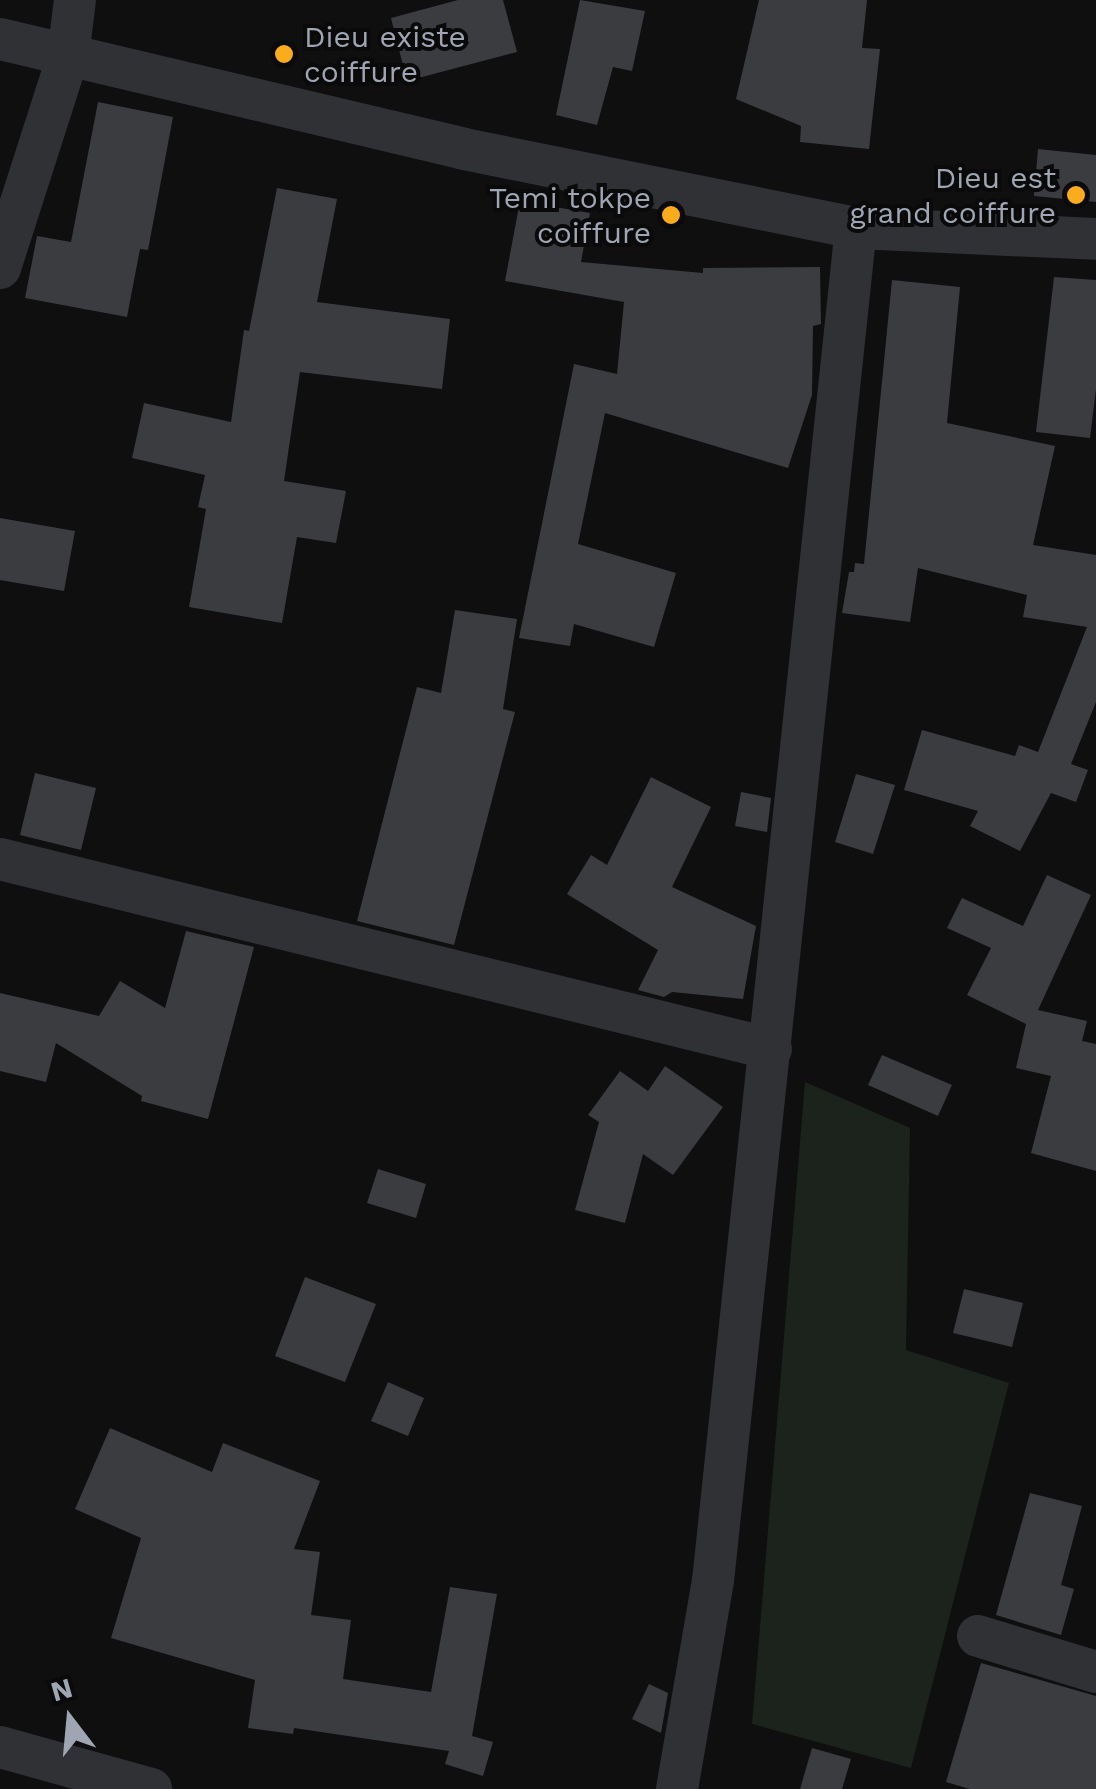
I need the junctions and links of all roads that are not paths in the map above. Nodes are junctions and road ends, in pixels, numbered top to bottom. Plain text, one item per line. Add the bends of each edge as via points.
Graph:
1 (74, 0) edge
2 (0, 39) edge
3 (68, 56) junction
4 (856, 228) junction
5 (1096, 239) edge
6 (0, 268) edge
7 (0, 858) edge
8 (771, 1049) junction
9 (978, 1636) dead end
10 (1096, 1672) edge
11 (0, 1747) edge
12 (151, 1789) edge
13 (677, 1789) edge

1 - 3 street
2 - 3 street
3 - 4 street via 464,149
3 - 6 street
4 - 5 street
4 - 8 street
7 - 8 street
8 - 13 street via 713,1581
9 - 10 street
11 - 12 street

